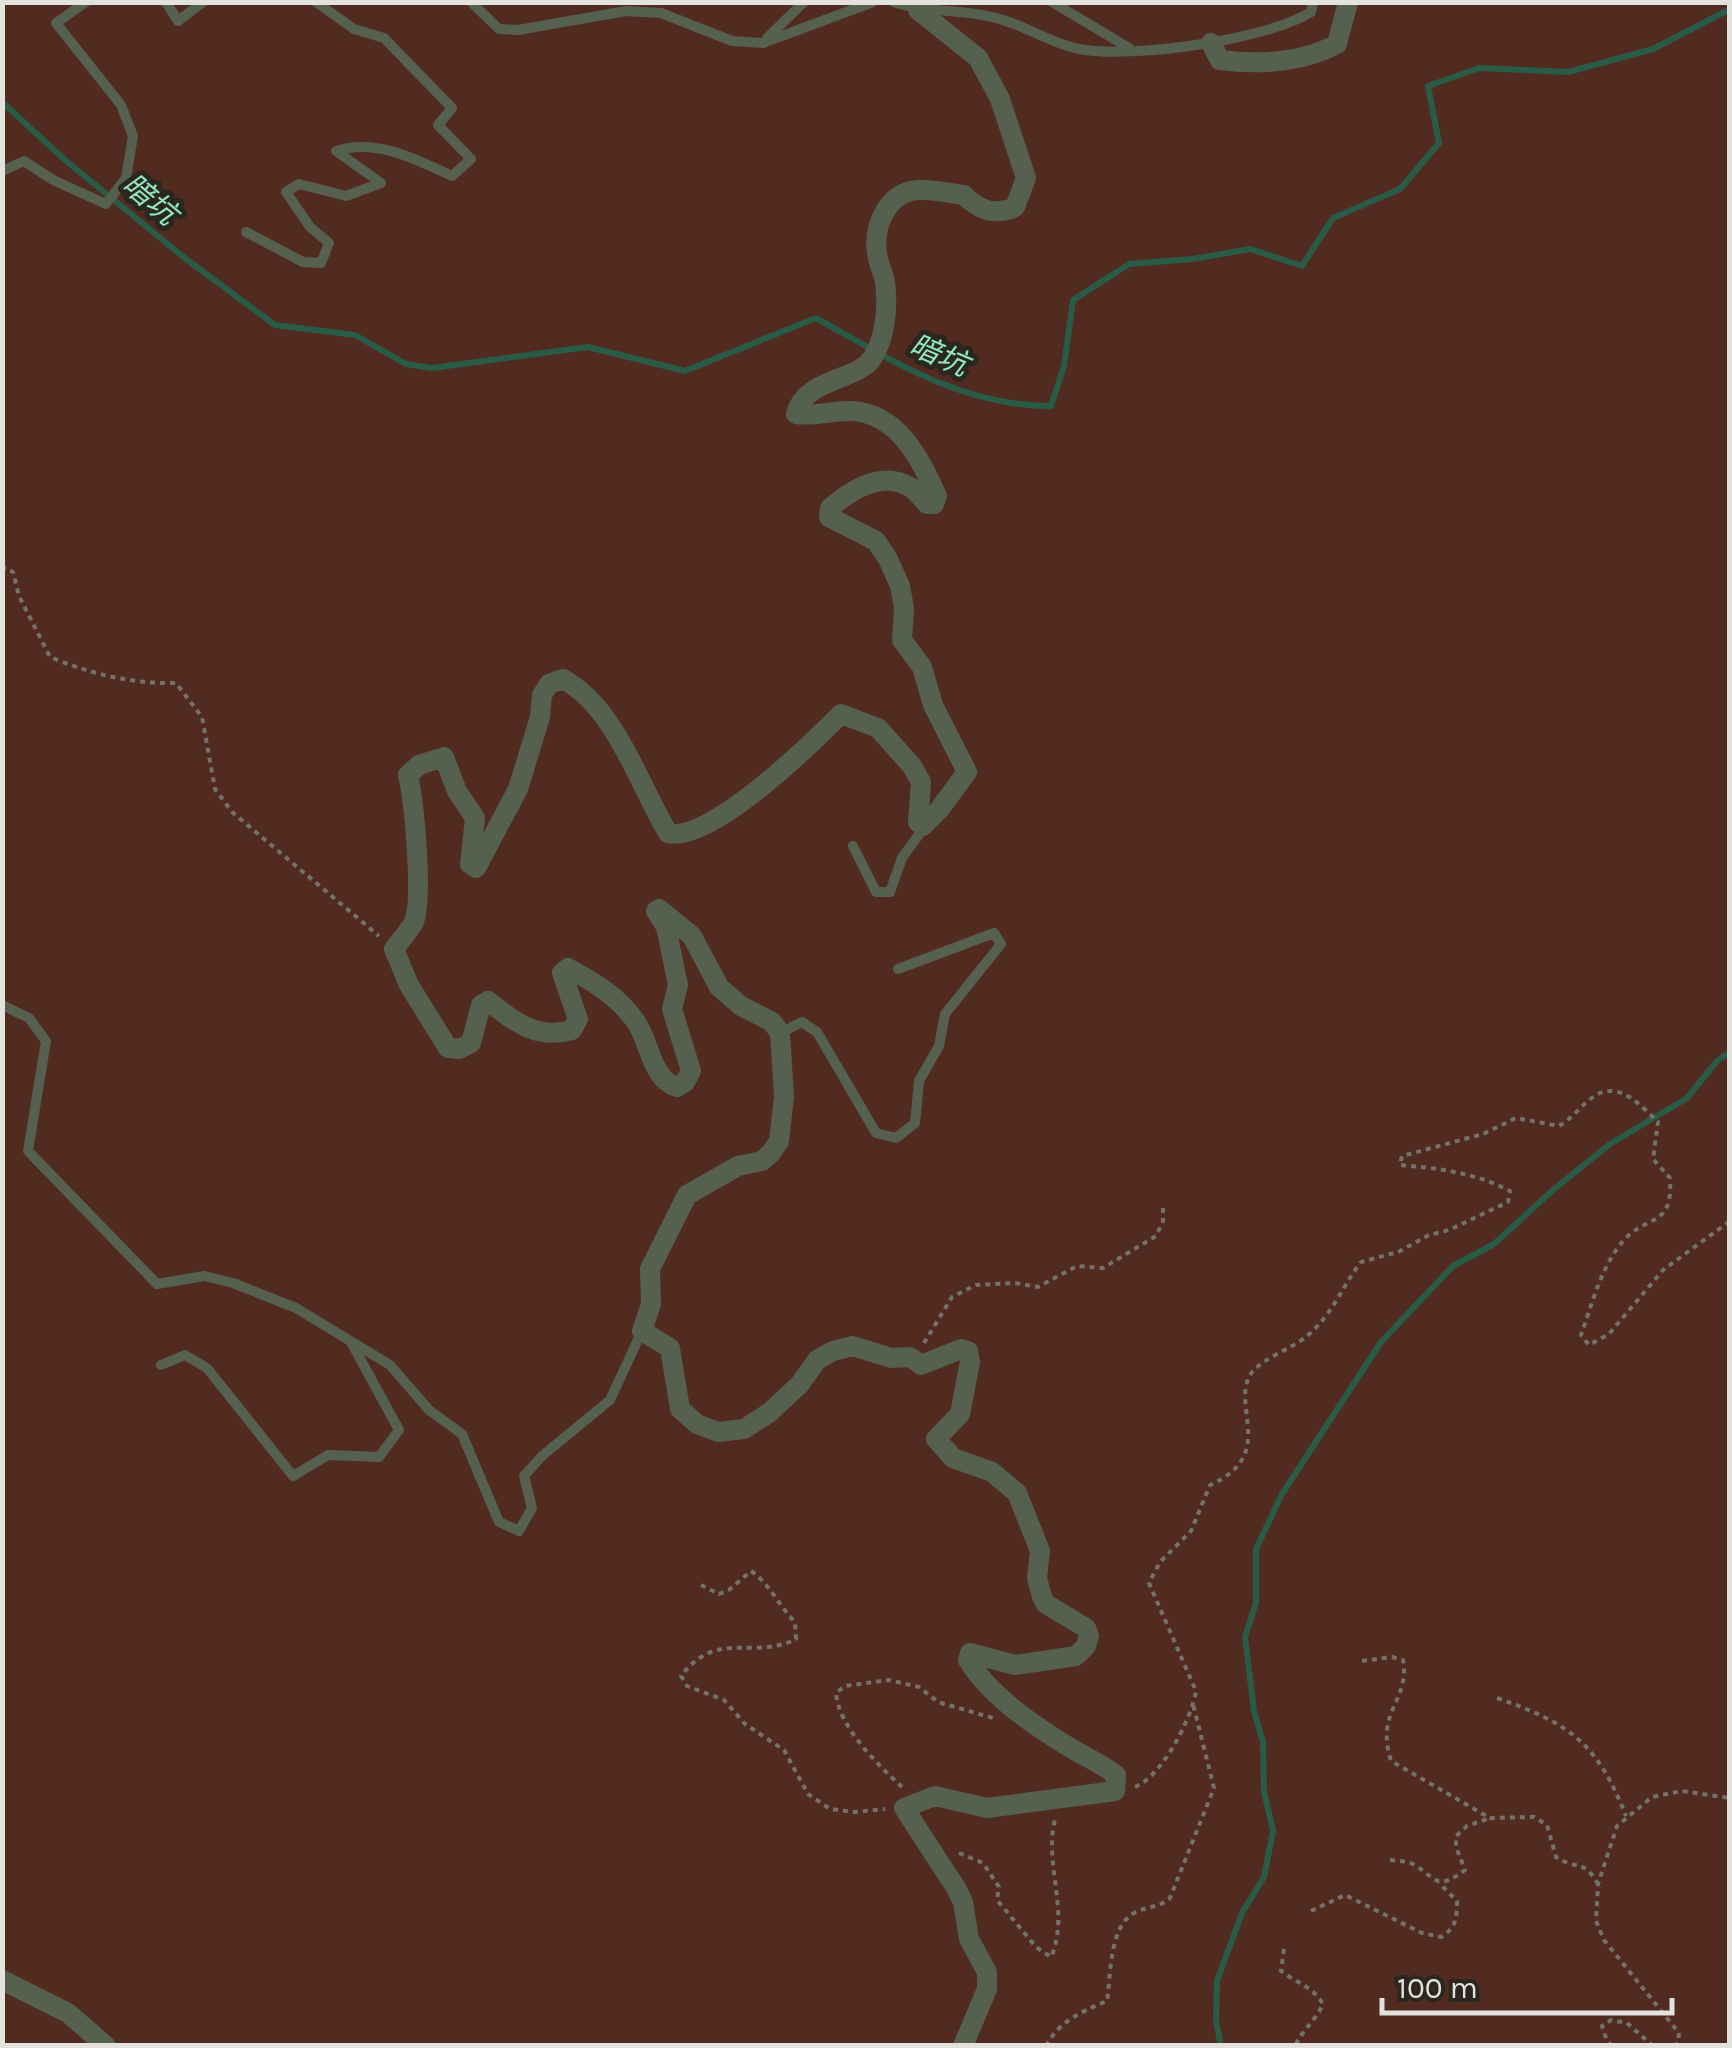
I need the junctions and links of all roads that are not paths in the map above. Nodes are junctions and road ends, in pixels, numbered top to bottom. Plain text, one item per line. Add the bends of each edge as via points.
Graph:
1 (86, 2) edge
2 (166, 2) edge
3 (202, 2) edge
4 (316, 2) edge
5 (471, 2) edge
6 (804, 2) edge
7 (872, 2) edge
8 (894, 2) edge
9 (1052, 2) edge
10 (1313, 2) edge
11 (1348, 2) edge
12 (918, 10) junction
13 (763, 42) junction
14 (1210, 43) junction
15 (1131, 50) junction
16 (2, 171) edge
17 (246, 232) dead end
18 (939, 810) junction
19 (853, 846) dead end
20 (898, 968) dead end
21 (2, 1006) edge
22 (780, 1033) junction
23 (642, 1331) junction
24 (350, 1342) junction
25 (162, 1365) dead end
26 (2, 1980) edge
27 (106, 2046) edge
28 (963, 2046) edge

1 - 16 lane via 56,22 122,105 134,136 126,178 106,204 24,161
2 - 3 lane via 178,21
4 - 17 lane via 354,29 384,38 452,108 438,125 471,158 452,176 357,144 336,151 381,183 346,196 299,184 286,192 329,244 321,263 304,262
5 - 13 lane via 499,29 626,11 661,13 732,41
6 - 13 lane
7 - 13 lane
8 - 12 lane
9 - 15 lane
10 - 14 lane via 1311,12 1288,26
11 - 14 street via 1338,44 1317,55 1248,64 1220,60
12 - 15 lane via 993,17 1079,49
12 - 18 street via 978,58 1000,99 1026,178 1016,207 1003,213 975,207 964,195 916,190 883,210 876,250 885,282 881,342 871,362 816,389 796,414 874,416 904,437 938,496 927,504 909,486 884,481 850,490 828,516 876,541 900,586 902,640 922,668 967,772
14 - 15 lane
18 - 19 lane via 902,858 890,892 876,892
18 - 22 street via 923,826 918,822 922,782 912,766 878,728 841,714 802,754 719,818 680,836 668,833 605,720 563,679 542,695 518,789 476,868 470,864 475,818 444,757 408,774 417,851 415,921 394,949 448,1048 471,1043 488,1001 529,1031 572,1030 578,1020 562,974 568,968 610,994 635,1020 668,1084 685,1082 690,1072 672,1008 678,984 659,909 692,936 720,987
20 - 22 lane via 994,933 1001,944 945,1014 940,1046 919,1081 915,1123 896,1138 876,1134 818,1032 802,1022
21 - 24 lane via 29,1018 46,1041 28,1151 157,1284 204,1276 233,1284 296,1308
22 - 23 street via 779,1141 762,1161 738,1166 687,1196 650,1269 651,1304
23 - 24 lane via 610,1400 524,1476 532,1508 519,1530 499,1522 462,1434 429,1410 390,1365
23 - 28 street via 670,1348 680,1409 718,1432 744,1429 769,1413 833,1351 853,1346 921,1365 968,1351 960,1414 936,1439 953,1458 992,1472 1018,1493 1040,1550 1042,1597 1088,1636 1076,1656 1015,1665 970,1653 968,1660 1021,1714 1116,1775 1116,1791 986,1808 935,1796 910,1805 963,1902 969,1939 987,1972 987,1990
24 - 25 lane via 398,1430 379,1457 328,1456 293,1476 207,1368 184,1355
26 - 27 street via 68,2014

